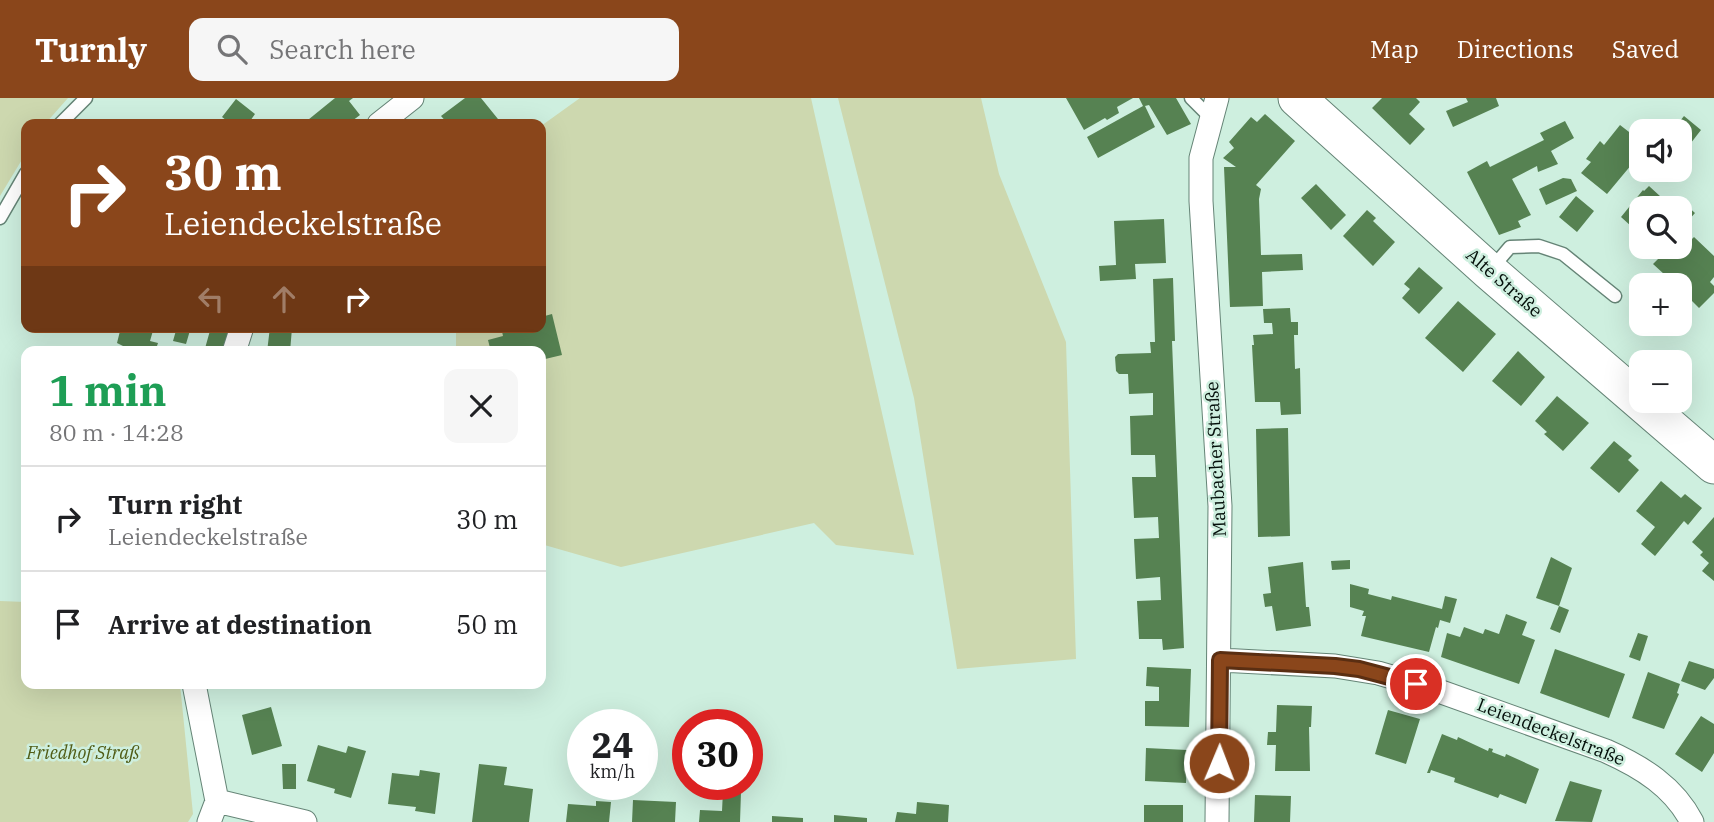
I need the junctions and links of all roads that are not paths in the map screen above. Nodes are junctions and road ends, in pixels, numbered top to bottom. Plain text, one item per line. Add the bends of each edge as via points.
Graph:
1 (86, 98) edge
2 (412, 98) edge
3 (1191, 98) edge
4 (1297, 98) edge
5 (1214, 107) edge
6 (384, 112) edge
7 (65, 119) edge
8 (21, 182) edge
9 (0, 218) edge
10 (1489, 271) junction
11 (1615, 296) dead end
12 (1714, 465) edge
13 (1220, 660) junction
14 (195, 689) edge
15 (213, 811) edge
16 (304, 822) edge
17 (1217, 822) edge
18 (1692, 822) edge

1 - 7 lane
2 - 6 street
3 - 5 lane
4 - 10 main road, Alte Straße
5 - 13 street, Maubacher Straße via 1201,158 1201,201 1220,506
8 - 9 lane
10 - 11 lane via 1510,247 1539,246 1563,254
10 - 12 main road, Alte Straße
13 - 17 street, Maubacher Straße
13 - 18 street, Leiendeckelstraße via 1359,669 1433,689 1633,763 1674,796
14 - 15 street
15 - 16 street

